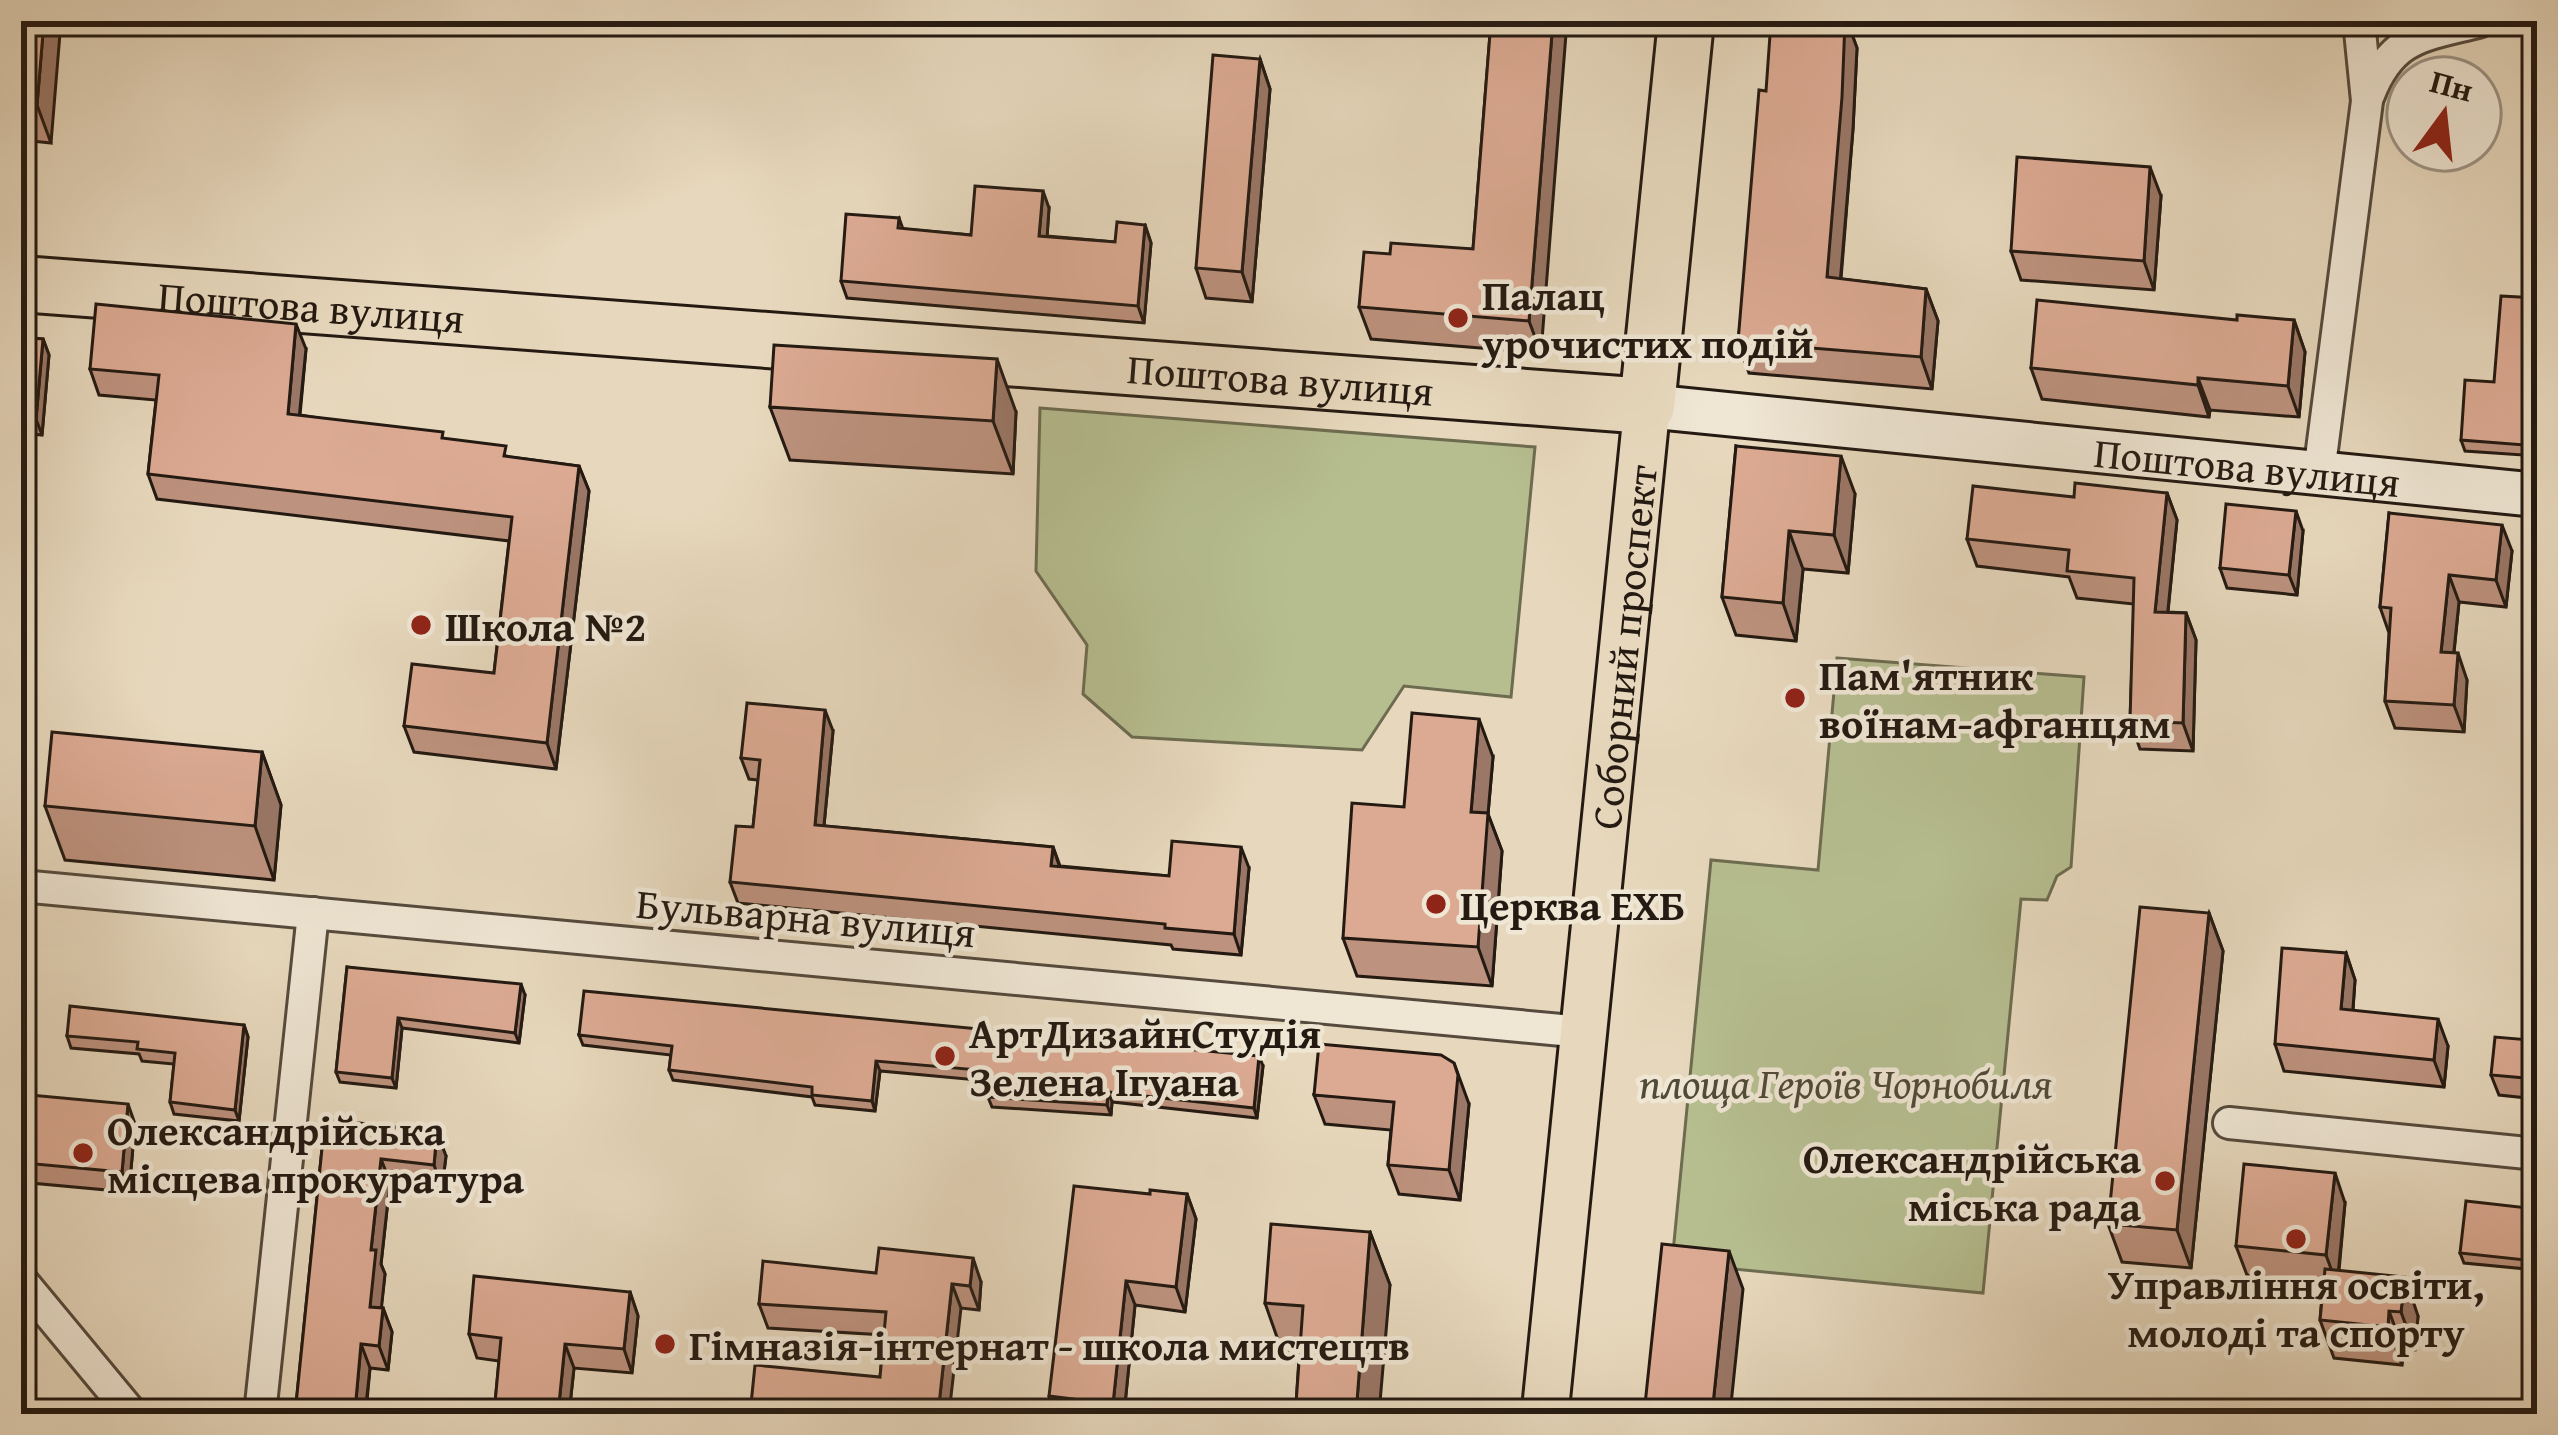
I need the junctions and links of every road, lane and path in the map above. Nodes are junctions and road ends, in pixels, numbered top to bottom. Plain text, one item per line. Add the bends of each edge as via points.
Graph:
1 (1686, 21) edge
2 (2359, 21) edge
3 (2481, 21) edge
4 (2367, 101) junction
5 (21, 284) edge
6 (1647, 406) junction
7 (2319, 473) junction
8 (2537, 495) edge
9 (21, 886) edge
10 (313, 913) junction
11 (1583, 1032) junction
12 (2229, 1123) dead end
13 (2537, 1154) edge
14 (21, 1280) edge
15 (132, 1414) edge
16 (260, 1414) edge
17 (1545, 1414) edge

1 - 6 highway, Соборний проспект
2 - 4 street
3 - 4 street via 2395,48
4 - 7 street
5 - 6 highway, Поштова вулиця
6 - 7 street, Поштова вулиця
6 - 11 main road, Соборний проспект
7 - 8 street, Поштова вулиця
9 - 10 street, Бульварна вулиця
10 - 11 street, Бульварна вулиця
10 - 16 street
11 - 17 main road, Соборний проспект
12 - 13 street
14 - 15 street

